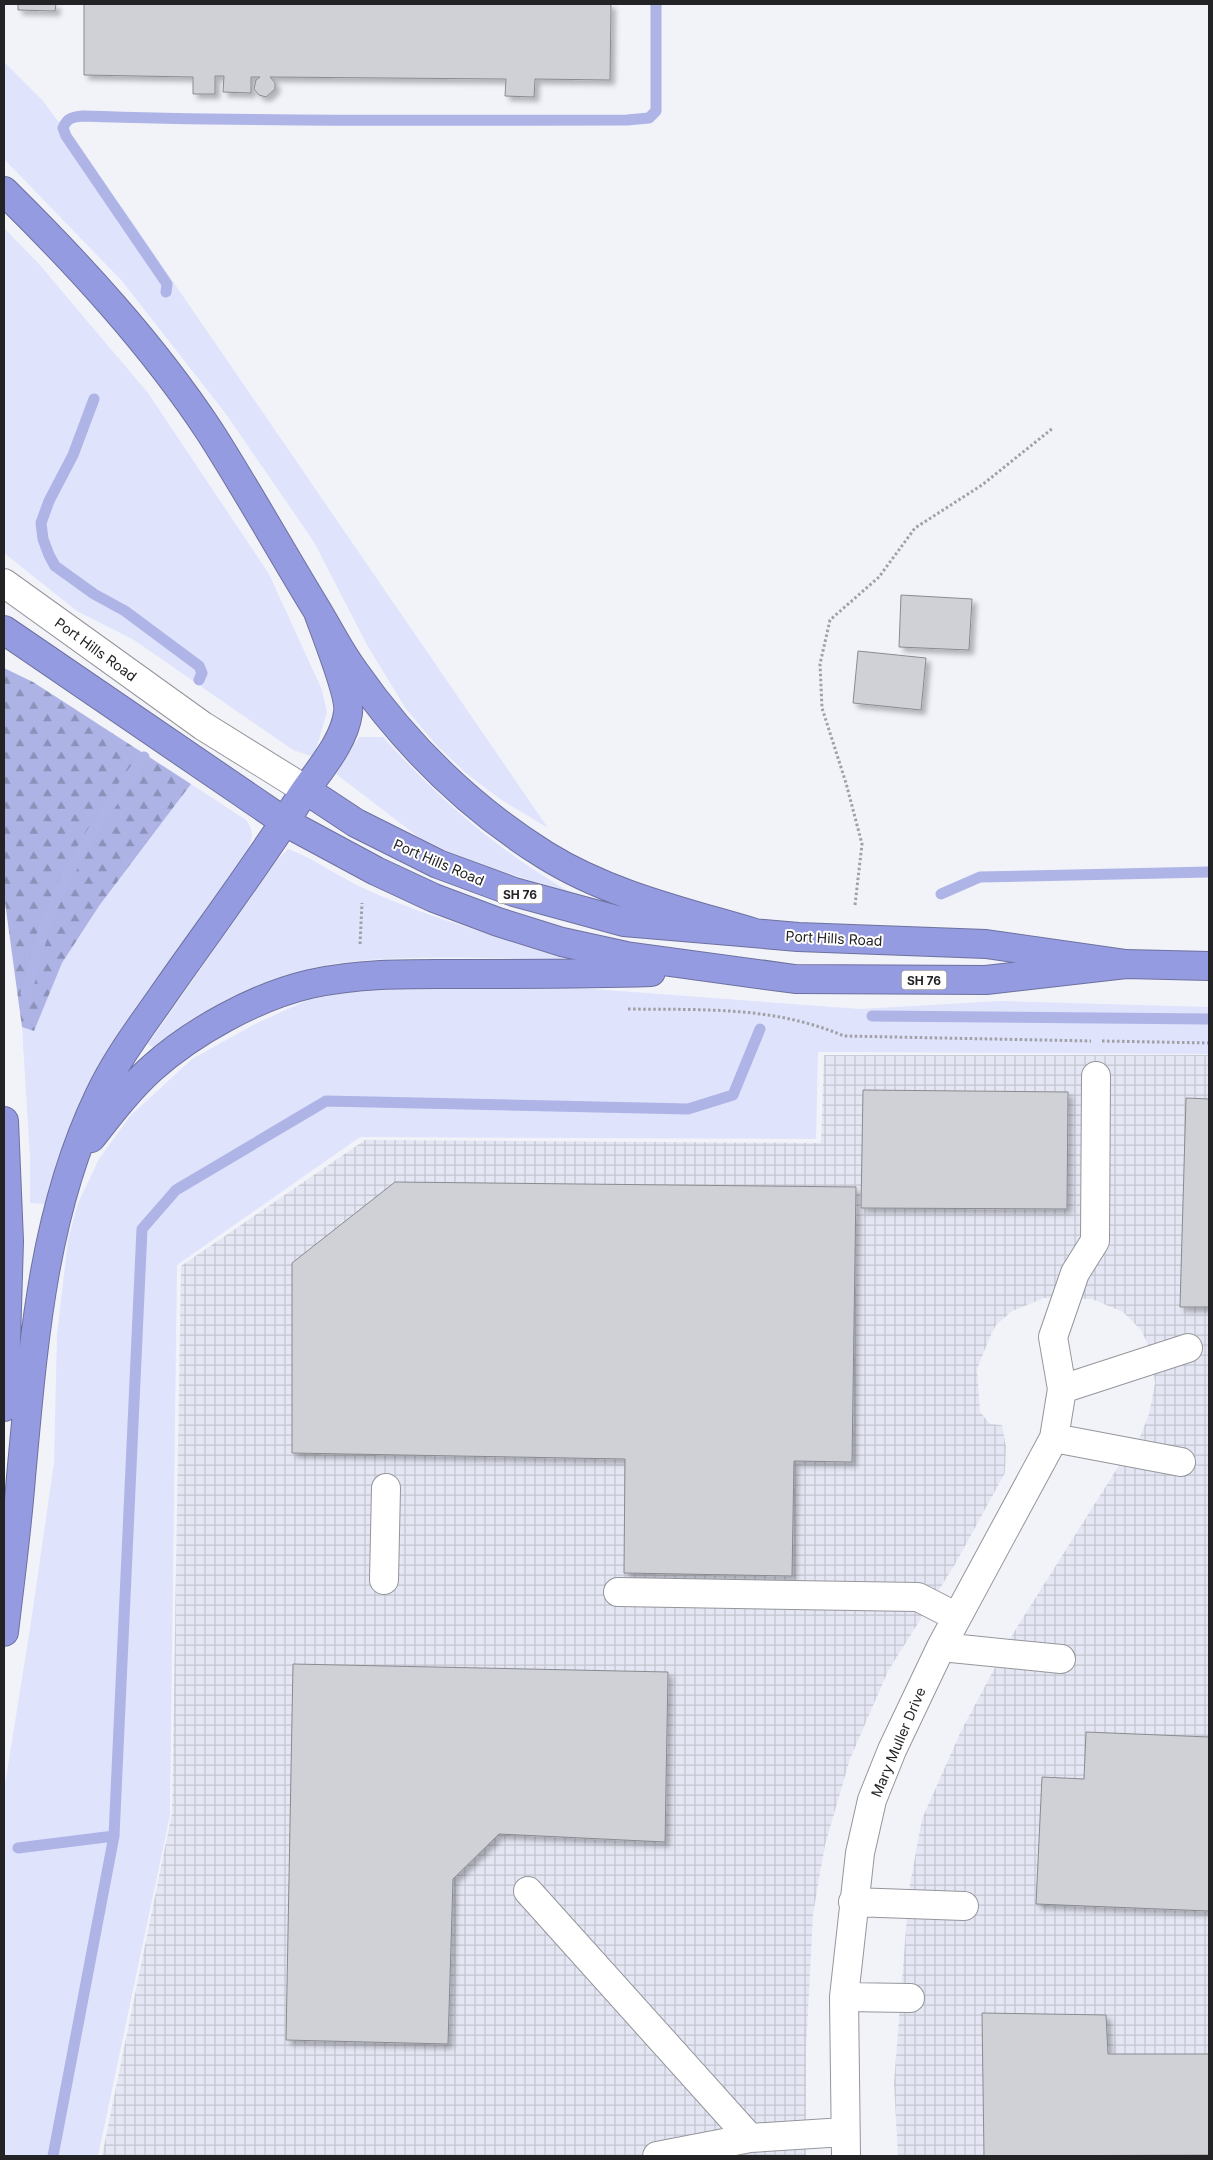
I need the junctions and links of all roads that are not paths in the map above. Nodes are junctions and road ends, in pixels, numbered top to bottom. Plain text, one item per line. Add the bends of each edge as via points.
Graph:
1 (4, 191) edge
2 (4, 583) edge
3 (318, 612) junction
4 (4, 630) edge
5 (306, 790) junction
6 (285, 822) junction
7 (755, 933) junction
8 (1126, 964) junction
9 (1209, 966) edge
10 (722, 970) junction
11 (1096, 1076) dead end
12 (4, 1121) edge
13 (75, 1158) junction
14 (1188, 1348) dead end
15 (1062, 1389) junction
16 (4, 1407) edge
17 (1054, 1438) junction
18 (1182, 1462) dead end
19 (386, 1488) dead end
20 (384, 1580) dead end
21 (618, 1592) dead end
22 (957, 1617) junction
23 (4, 1632) edge
24 (941, 1647) junction
25 (1061, 1659) dead end
26 (528, 1891) dead end
27 (853, 1902) junction
28 (964, 1906) dead end
29 (844, 1997) junction
30 (910, 1998) dead end
31 (750, 2138) junction
32 (845, 2144) edge
33 (657, 2156) edge

1 - 3 highway via 43,230 154,357 209,431
2 - 5 street, Port Hills Road / SH 76 via 203,726
3 - 5 highway via 349,710 345,727
3 - 7 highway via 352,669 390,720 430,763 489,816 548,857 602,884
4 - 6 highway, Port Hills Road
5 - 6 highway
5 - 7 highway, Port Hills Road / SH 76 via 356,823 401,847 477,880 514,892 624,922
6 - 10 highway, Port Hills Road via 434,898 498,922 562,942 626,956
6 - 13 highway via 130,1042 100,1094
7 - 8 highway, Port Hills Road / SH 76 via 986,944
8 - 9 highway, Port Hills Road / SH 76
8 - 10 highway, Port Hills Road / SH 76 via 986,980 795,979
10 - 13 highway via 410,974 309,984 223,1018 151,1069 120,1101
11 - 15 street, Mary Muller Drive via 1095,1241 1075,1273 1053,1337
12 - 16 highway via 9,1241
13 - 23 highway via 49,1247 38,1310
14 - 15 street
15 - 17 street, Mary Muller Drive
17 - 18 street
17 - 22 street, Mary Muller Drive
19 - 20 street
21 - 22 street via 918,1597
22 - 24 street, Mary Muller Drive
24 - 25 street
24 - 27 street, Mary Muller Drive via 872,1800
26 - 31 street
27 - 28 street
27 - 29 street, Mary Muller Drive
29 - 30 street
29 - 32 street, Mary Muller Drive
31 - 32 street
31 - 33 street

